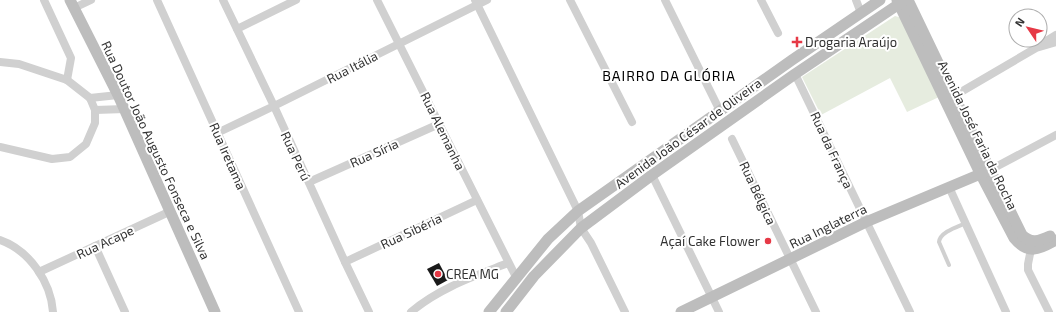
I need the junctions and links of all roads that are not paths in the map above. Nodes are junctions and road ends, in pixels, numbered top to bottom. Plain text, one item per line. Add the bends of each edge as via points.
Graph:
1 (44, 0) edge
2 (91, 0) edge
3 (157, 0) edge
4 (223, 0) edge
5 (296, 0) edge
6 (377, 0) edge
7 (486, 0) edge
8 (570, 0) edge
9 (665, 0) edge
10 (761, 0) edge
11 (856, 0) edge
12 (880, 0) edge
13 (902, 1) edge
14 (476, 2) edge
15 (72, 4) edge
16 (861, 13) junction
17 (237, 30) junction
18 (778, 34) dead end
19 (399, 43) junction
20 (1036, 48) edge
21 (0, 62) edge
22 (795, 74) junction
23 (67, 80) junction
24 (118, 94) junction
25 (954, 96) junction
26 (90, 98) junction
27 (274, 106) junction
28 (125, 109) junction
29 (95, 110) junction
30 (720, 111) junction
31 (632, 122) dead end
32 (439, 124) junction
33 (217, 132) junction
34 (1056, 135) edge
35 (732, 139) dead end
36 (0, 147) edge
37 (985, 172) junction
38 (652, 175) junction
39 (309, 182) junction
40 (949, 187) junction
41 (477, 200) junction
42 (171, 211) junction
43 (578, 211) junction
44 (598, 216) junction
45 (866, 222) junction
46 (966, 223) junction
47 (581, 228) junction
48 (1056, 233) edge
49 (0, 240) edge
50 (1056, 240) edge
51 (95, 246) junction
52 (1031, 250) junction
53 (790, 260) junction
54 (345, 262) junction
55 (508, 263) junction
56 (949, 264) dead end
57 (39, 272) junction
58 (516, 277) junction
59 (711, 296) junction
60 (510, 310) edge
61 (53, 312) edge
62 (125, 312) edge
63 (215, 312) edge
64 (299, 312) edge
65 (369, 312) edge
66 (412, 312) edge
67 (489, 312) edge
68 (625, 312) edge
69 (681, 312) edge
70 (719, 312) edge
71 (816, 312) edge
72 (910, 312) edge
73 (1006, 312) edge
74 (1049, 312) edge

1 - 23 street via 70,58
2 - 15 street
3 - 33 street, Rua Iretama
4 - 17 street, Rua Perú
5 - 17 street
6 - 19 street, Rua Alemanha
7 - 14 street, Rua Itália
8 - 31 street
9 - 30 street
10 - 18 street
11 - 16 street
12 - 16 street, Avenida João César de Oliveira
13 - 22 street, Avenida João César de Oliveira
13 - 25 street, Avenida José Faria da Rocha
13 - 37 street, Avenida José Faria da Rocha
14 - 19 street, Rua Itália
14 - 43 street
15 - 24 street, Rua Doutor João Augusto Fonseca e Silva
16 - 30 street, Avenida João César de Oliveira
17 - 27 street, Rua Perú
19 - 27 street, Rua Itália
19 - 32 street, Rua Alemanha
20 - 25 street
21 - 23 street via 19,64
22 - 38 street, Avenida João César de Oliveira
22 - 45 street, Rua da França
23 - 26 street
24 - 26 street
24 - 28 street, Rua Doutor João Augusto Fonseca e Silva
25 - 37 street, Avenida José Faria da Rocha
26 - 29 street
27 - 33 street, Rua Itália
27 - 39 street, Rua Perú
28 - 29 street
28 - 42 street, Rua Doutor João Augusto Fonseca e Silva
29 - 36 street via 95,124 86,144 70,157 52,159
30 - 43 street, Avenida João César de Oliveira
32 - 39 street, Rua Síria
32 - 41 street, Rua Alemanha
33 - 64 street, Rua Iretama
34 - 37 street
35 - 53 street, Rua Bélgica
37 - 40 street, Rua Inglaterra
37 - 48 street, Avenida José Faria da Rocha via 1026,239 1038,241
37 - 52 street, Avenida José Faria da Rocha via 1014,238 1019,244
38 - 44 street, Avenida João César de Oliveira
38 - 59 street
39 - 54 street, Rua Perú
40 - 45 street, Rua Inglaterra
40 - 46 street
41 - 54 street, Rua Sibéria
41 - 55 street, Rua Alemanha
42 - 51 street, Rua Acape
42 - 63 street, Rua Doutor João Augusto Fonseca e Silva
43 - 44 street via 585,216
43 - 47 street
43 - 58 street, Avenida João César de Oliveira via 548,239
44 - 47 street, Avenida João César de Oliveira
45 - 53 street, Rua Inglaterra
45 - 72 street, Rua da França
46 - 56 lane via 940,238 939,242
46 - 73 street
47 - 60 street, Avenida João César de Oliveira via 534,276
47 - 68 street
49 - 57 street via 24,255
50 - 52 street via 1039,249
51 - 57 street, Rua Acape
51 - 62 street
52 - 74 street via 1028,270
53 - 59 street, Rua Inglaterra
53 - 71 street, Rua Bélgica
54 - 65 street, Rua Perú
55 - 58 street, Rua Alemanha
55 - 66 street via 463,281 422,303
57 - 61 street via 48,288
58 - 67 street, Avenida João César de Oliveira
59 - 69 street, Rua Inglaterra
59 - 70 street

